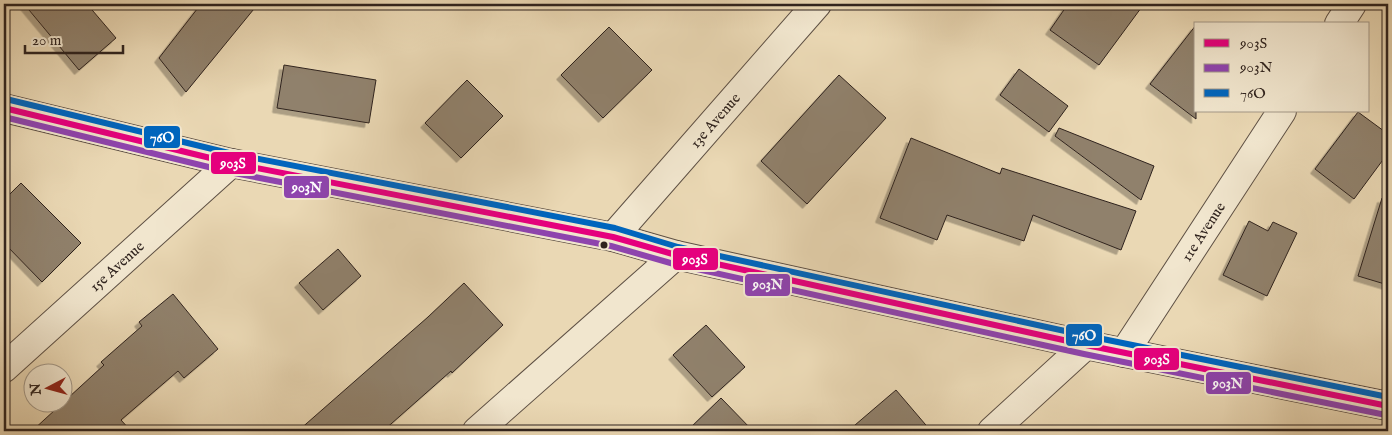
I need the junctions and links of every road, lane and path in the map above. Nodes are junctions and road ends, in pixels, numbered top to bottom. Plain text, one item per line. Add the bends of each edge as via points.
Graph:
1 (817, 4) edge
2 (1352, 4) edge
3 (1340, 22) edge
4 (4, 108) edge
5 (1281, 112) edge
6 (231, 164) junction
7 (612, 237) junction
8 (676, 255) junction
9 (1086, 345) junction
10 (1124, 353) junction
11 (4, 368) edge
12 (1388, 406) edge
13 (477, 431) edge
14 (992, 431) edge

1 - 7 street, 13e Avenue
2 - 3 street
4 - 6 street
5 - 10 street, 11e Avenue
6 - 7 street
6 - 11 street, 15e Avenue
7 - 8 street
8 - 9 street
8 - 13 street
9 - 10 street
9 - 14 street
10 - 12 street

